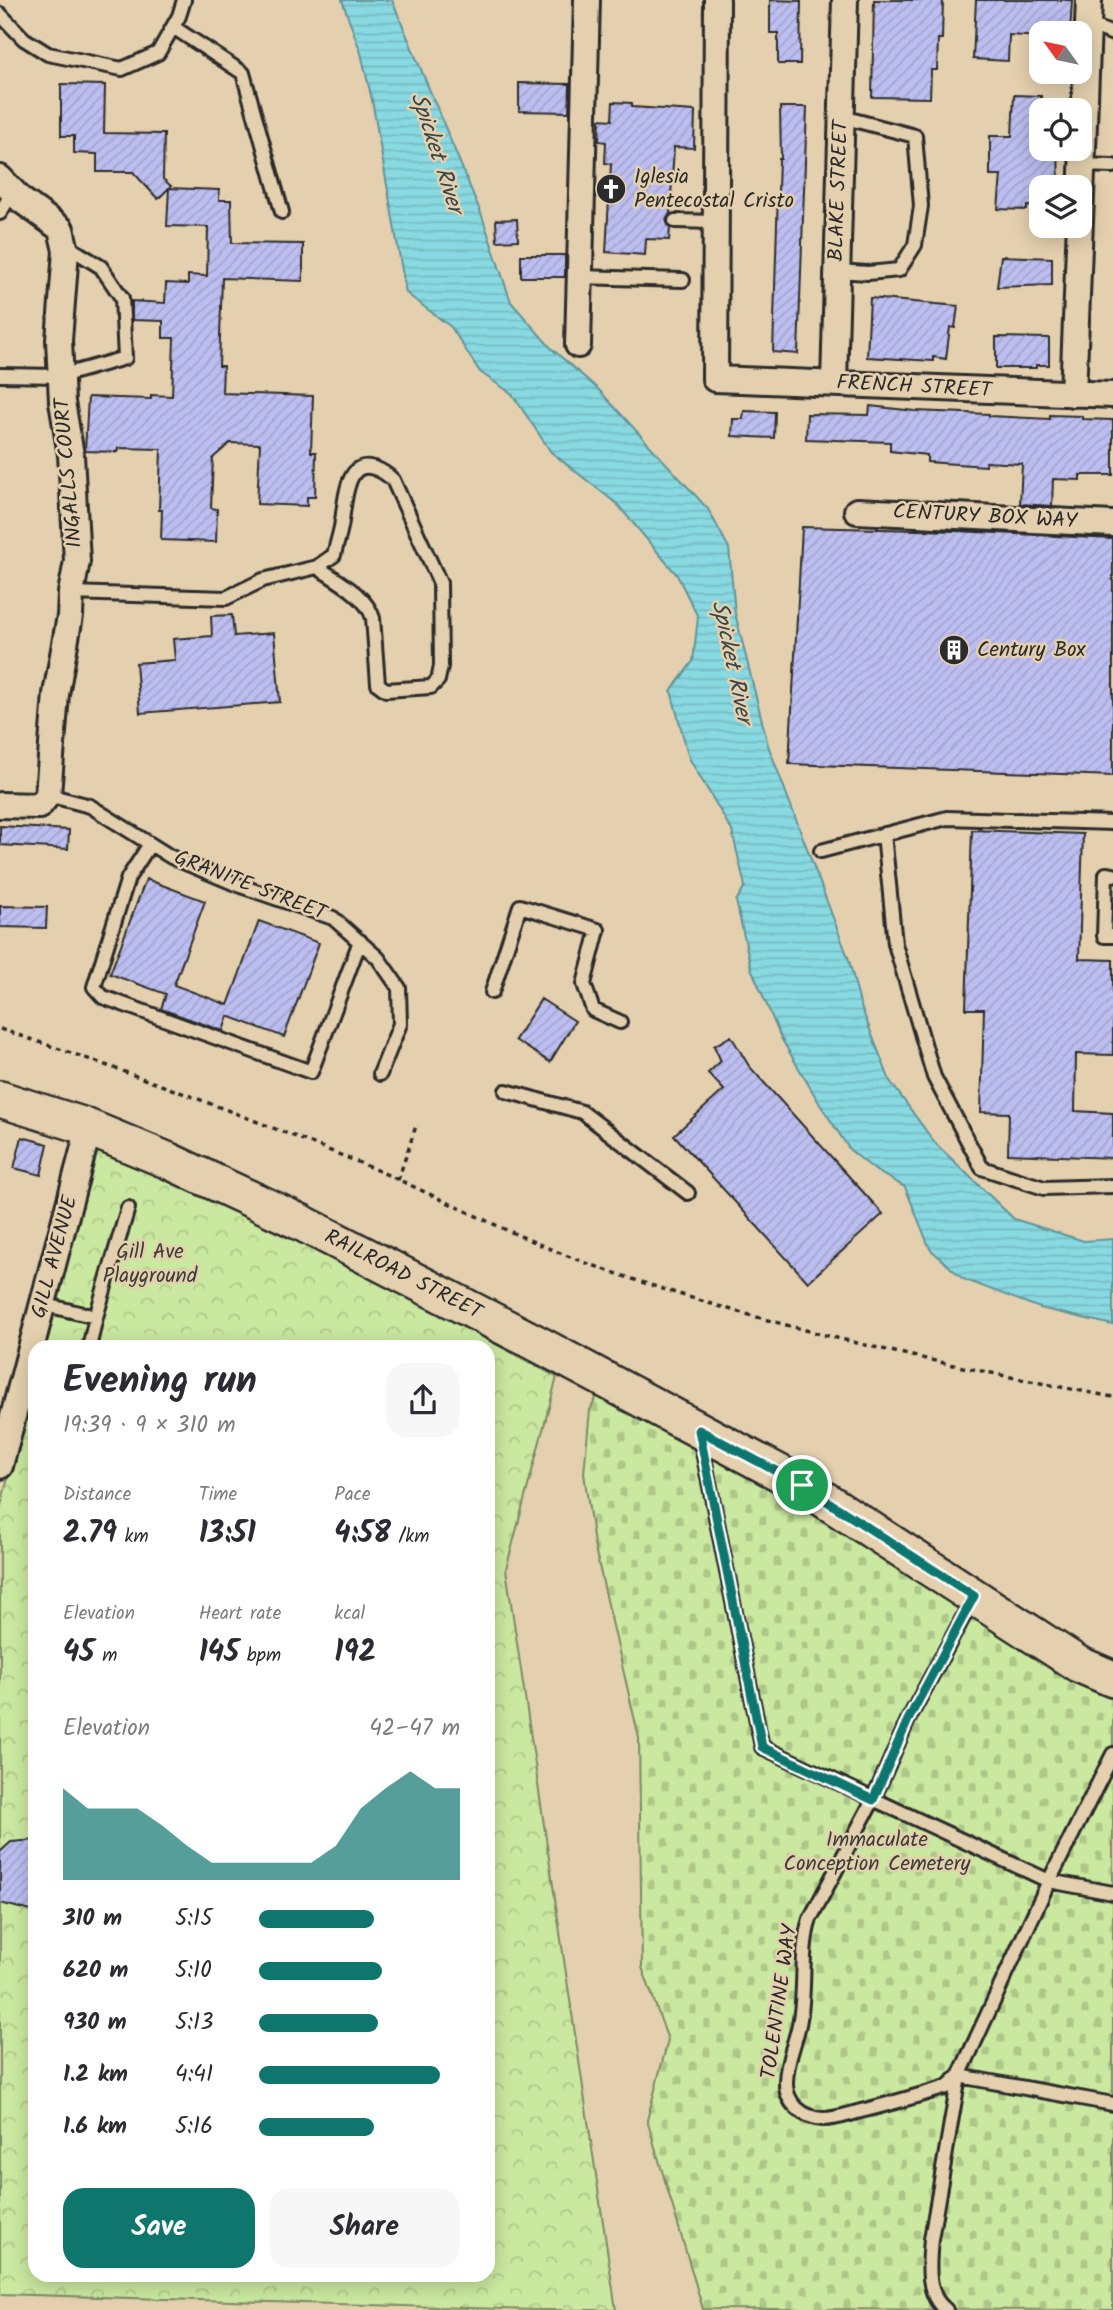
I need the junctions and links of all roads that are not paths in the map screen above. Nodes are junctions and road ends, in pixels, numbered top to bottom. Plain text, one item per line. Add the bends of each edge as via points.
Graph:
1 (184, 0) edge
2 (587, 0) edge
3 (717, 0) edge
4 (845, 0) edge
5 (1089, 12) edge
6 (0, 14) edge
7 (173, 27) junction
8 (1113, 34) edge
9 (842, 117) junction
10 (1082, 165) junction
11 (1113, 166) edge
12 (6, 185) edge
13 (282, 212) dead end
14 (0, 213) edge
15 (675, 221) dead end
16 (716, 222) junction
17 (64, 244) junction
18 (837, 271) junction
19 (579, 277) junction
20 (683, 280) dead end
21 (578, 345) dead end
22 (0, 375) edge
23 (61, 376) junction
24 (834, 383) junction
25 (1073, 394) junction
26 (1113, 395) edge
27 (857, 511) dead end
28 (1113, 523) edge
29 (317, 567) junction
30 (71, 593) junction
31 (48, 795) junction
32 (0, 805) edge
33 (1113, 823) edge
34 (884, 834) junction
35 (150, 844) junction
36 (821, 851) dead end
37 (1113, 875) edge
38 (1113, 936) edge
39 (360, 941) junction
40 (492, 992) dead end
41 (620, 1022) dead end
42 (380, 1074) dead end
43 (506, 1091) dead end
44 (0, 1100) edge
45 (89, 1128) junction
46 (1113, 1186) edge
47 (688, 1193) dead end
48 (128, 1208) dead end
49 (42, 1304) junction
50 (96, 1317) junction
51 (33, 1340) edge
52 (91, 1340) edge
53 (28, 1358) edge
54 (699, 1430) junction
55 (0, 1466) edge
56 (974, 1596) junction
57 (1113, 1679) edge
58 (1113, 1754) edge
59 (873, 1800) junction
60 (1049, 1881) junction
61 (1113, 1893) edge
62 (959, 2076) junction
63 (1113, 2104) edge
64 (946, 2310) edge

1 - 7 lane
2 - 19 street
3 - 16 street
4 - 9 street, BLAKE STREET
5 - 8 lane
5 - 10 street
6 - 7 lane via 24,39 48,54 122,69 158,53
7 - 13 lane via 243,73
9 - 18 street, BLAKE STREET
9 - 18 lane via 915,136 921,206 915,245 900,270
10 - 11 lane
10 - 25 street
12 - 14 lane
12 - 17 street via 61,229
15 - 16 lane
16 - 24 street, FRENCH STREET via 715,379
17 - 23 street, INGALLS COURT
17 - 23 lane via 101,267 122,298 125,358
18 - 24 street, BLAKE STREET
19 - 20 lane
19 - 21 street
22 - 23 lane
23 - 30 street, INGALLS COURT via 77,561
24 - 25 street, FRENCH STREET
25 - 26 street, FRENCH STREET
27 - 28 street, CENTURY BOX WAY
29 - 29 lane via 334,555 346,490 358,468 367,466 386,473 440,583 441,666 435,684 380,687 370,608
29 - 30 lane via 263,580 226,598
30 - 31 street, INGALLS COURT via 55,694
31 - 32 street via 39,806
31 - 35 lane, GRANITE STREET via 90,806
33 - 34 lane via 947,818
34 - 36 lane
34 - 46 lane via 895,944 926,1051 934,1077 982,1168 1044,1188
35 - 39 lane, GRANITE STREET via 238,885 333,918
35 - 39 lane via 128,878 94,987 103,997 311,1072
37 - 38 lane via 1106,874 1104,936
39 - 42 lane, GRANITE STREET via 399,988 400,1024
40 - 41 lane via 520,906 598,930 584,984 593,1010
43 - 47 lane via 582,1112
44 - 45 main road, RAILROAD STREET
45 - 49 street, GILL AVENUE
45 - 54 main road, RAILROAD STREET via 302,1223
48 - 50 lane
49 - 50 lane
49 - 51 street, GILL AVENUE
50 - 52 lane
53 - 55 street, GILL AVENUE
54 - 56 main road, RAILROAD STREET via 802,1485
54 - 59 lane via 762,1747
56 - 57 main road, RAILROAD STREET via 1078,1664
56 - 59 lane, TOLENTINE WAY via 908,1720
58 - 60 lane
59 - 60 lane
59 - 62 lane, TOLENTINE WAY via 804,1938 804,1988 786,2082 788,2096 809,2117 825,2119 947,2087
60 - 61 lane
60 - 62 lane
62 - 63 lane
62 - 64 lane via 929,2263 930,2283

